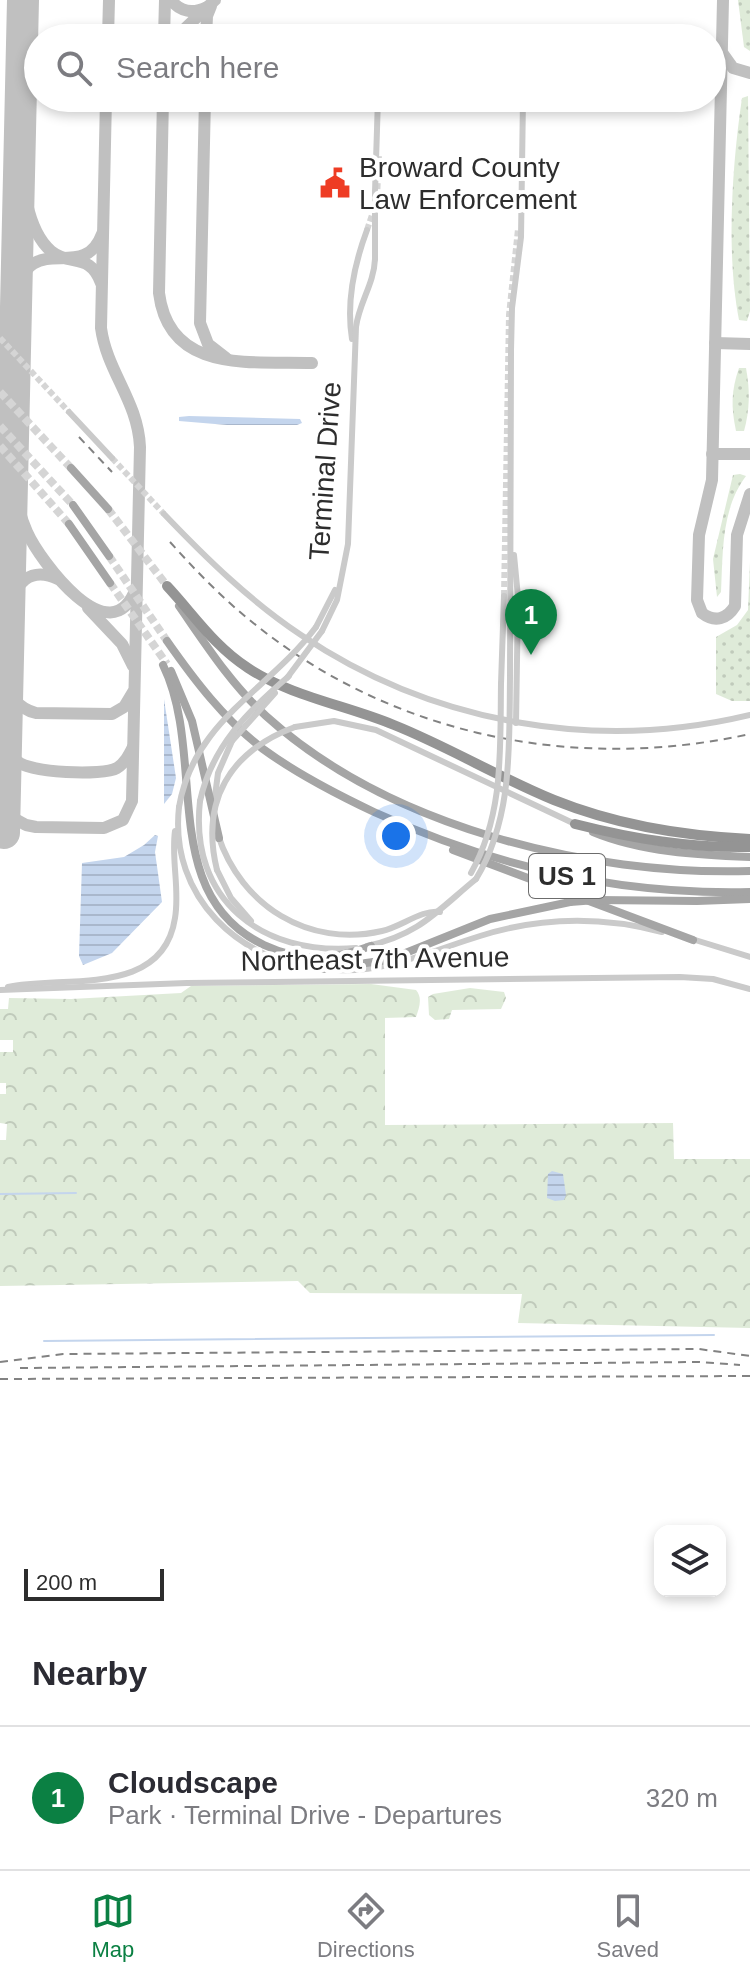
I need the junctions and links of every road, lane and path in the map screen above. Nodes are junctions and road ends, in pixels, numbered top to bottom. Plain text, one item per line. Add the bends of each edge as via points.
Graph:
1 (378, 112) edge
2 (523, 112) edge
3 (367, 230) tunnel mouth
4 (355, 351) junction
5 (69, 412) tunnel mouth
6 (112, 458) tunnel mouth
7 (71, 468) tunnel mouth
8 (73, 505) tunnel mouth
9 (108, 509) tunnel mouth
10 (164, 514) tunnel mouth
11 (69, 524) tunnel mouth
12 (512, 539) junction
13 (109, 556) tunnel mouth
14 (110, 583) tunnel mouth
15 (167, 586) joint
16 (504, 596) tunnel mouth
17 (319, 629) junction
18 (167, 641) tunnel mouth
19 (289, 676) junction
20 (750, 715) edge
21 (516, 723) junction
22 (178, 816) junction
23 (392, 820) junction
24 (575, 824) junction
25 (219, 838) junction
26 (750, 839) edge
27 (750, 847) edge
28 (750, 857) edge
29 (750, 871) edge
30 (473, 876) junction
31 (750, 892) edge
32 (750, 899) edge
33 (440, 912) junction
34 (260, 928) junction
35 (693, 940) junction
36 (371, 946) junction
37 (750, 957) edge
38 (322, 969) junction
39 (750, 989) edge
40 (0, 990) edge

1 - 4 street, bridge via 375,259 357,318
2 - 12 street via 521,237 511,338
3 - 4 street via 351,291
4 - 17 street, Terminal Drive via 348,544
5 - 6 street
7 - 9 main road
8 - 13 main road
10 - 21 street via 219,570 332,655 416,695
11 - 14 main road
12 - 21 street via 518,597
12 - 30 street, bridge via 507,784 498,832
15 - 26 highway via 223,649 285,688 404,729 589,813 662,830
15 - 29 main road, US 1 via 223,669 265,715 319,755 394,798 493,836 573,856 659,868
16 - 30 street, bridge via 498,792
17 - 19 street, bridge
17 - 22 street, bridge via 213,730 189,769
18 - 23 main road, US 1 via 212,701 262,748 313,781
19 - 25 street, bridge via 232,741 221,764 215,817
19 - 34 street, bridge via 226,739 200,801 199,840 207,873 230,908
20 - 21 street via 638,731
22 - 38 street via 186,873 217,922 265,955
22 - 40 street via 173,848 176,917 168,941 155,957 116,977
23 - 31 main road, US 1 via 469,851 556,874 650,889
23 - 35 main road via 423,839
24 - 27 highway via 674,845
24 - 28 main road via 639,845
24 - 34 street, bridge via 376,730 334,721 295,727 257,746 228,776 212,820 217,870 235,904
25 - 33 street via 249,890 282,918 308,929 365,934
25 - 36 main road via 192,721 165,665 182,724 196,861 213,902 242,932 287,953 338,958
30 - 33 street
32 - 38 main road, bridge via 570,902 490,919 388,960
33 - 36 street via 410,932
34 - 36 street via 303,947
35 - 37 street
35 - 38 street via 614,922 563,920 495,931 378,966
39 - 40 street, Northeast 7th Avenue via 680,977

